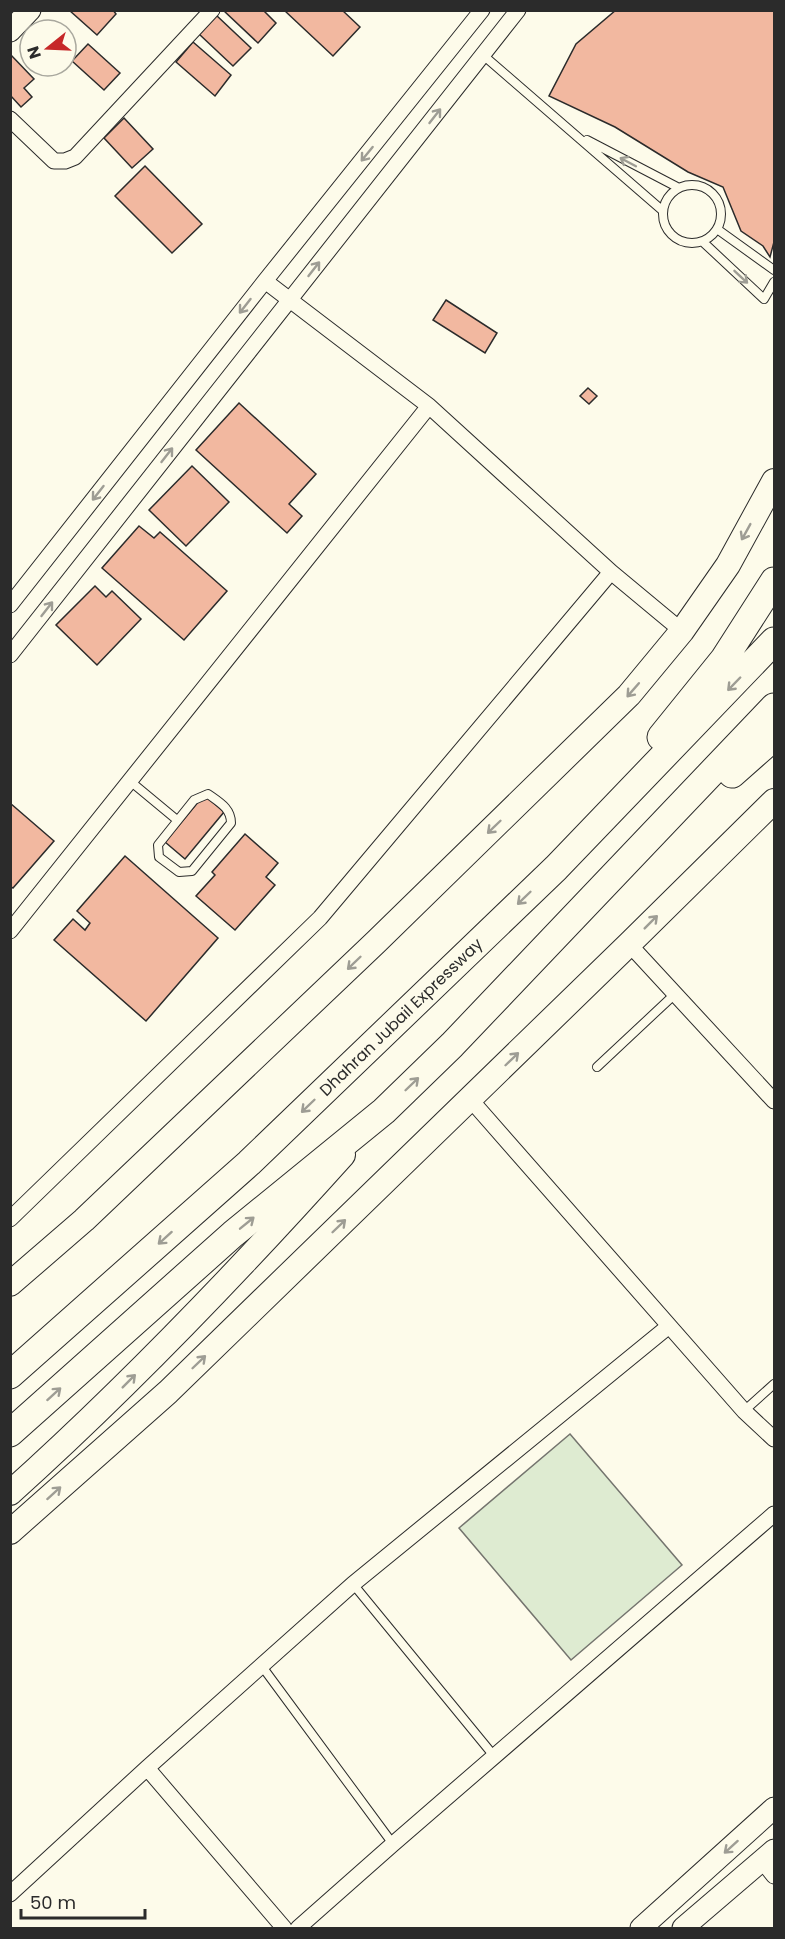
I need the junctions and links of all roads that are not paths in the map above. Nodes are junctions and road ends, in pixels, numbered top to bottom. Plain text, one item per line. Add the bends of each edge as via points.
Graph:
1 (30, 10) edge
2 (212, 10) edge
3 (482, 10) edge
4 (518, 10) edge
5 (10, 31) edge
6 (483, 55) junction
7 (10, 119) edge
8 (577, 135) junction
9 (679, 188) junction
10 (663, 211) junction
11 (717, 229) junction
12 (703, 242) junction
13 (774, 270) edge
14 (265, 281) junction
15 (774, 282) edge
16 (289, 300) junction
17 (429, 406) junction
18 (774, 481) edge
19 (611, 572) junction
20 (774, 581) edge
21 (10, 604) edge
22 (682, 631) junction
23 (774, 641) edge
24 (10, 655) edge
25 (774, 707) edge
26 (774, 737) edge
27 (130, 781) junction
28 (774, 801) edge
29 (177, 820) junction
30 (555, 868) junction
31 (610, 882) junction
32 (10, 931) edge
33 (629, 944) junction
34 (675, 994) junction
35 (597, 1067) dead end
36 (470, 1099) junction
37 (774, 1101) edge
38 (384, 1111) junction
39 (10, 1219) edge
40 (10, 1284) edge
41 (669, 1326) junction
42 (10, 1375) edge
43 (774, 1384) edge
44 (744, 1411) junction
45 (10, 1433) edge
46 (774, 1439) edge
47 (10, 1494) edge
48 (774, 1514) edge
49 (10, 1532) edge
50 (353, 1584) junction
51 (261, 1665) junction
52 (494, 1756) junction
53 (147, 1768) junction
54 (774, 1808) edge
55 (774, 1819) edge
56 (393, 1844) junction
57 (770, 1863) edge
58 (10, 1894) edge
59 (284, 1929) edge
60 (297, 1929) edge
61 (641, 1929) edge
62 (683, 1929) edge

1 - 5 street
2 - 7 street via 75,157 54,161
3 -> 14 street
4 - 6 street
6 - 8 lane
16 -> 6 street
9 -> 8 lane
8 - 10 lane
9 - 10 lane via 668,197
9 - 11 lane via 694,185 708,190 718,200 721,215
10 - 12 lane via 665,226 674,238 688,243
11 - 12 lane
11 - 13 lane
12 -> 15 lane via 764,299
14 - 16 street
14 -> 21 street
16 - 17 street
24 -> 16 street
17 - 19 street
17 - 27 street
18 -> 22 main road via 728,565
19 - 22 street
19 - 39 street via 320,918
20 - 30 highway via 723,659
22 -> 40 main road via 628,695 385,934 84,1220
23 -> 30 highway, Dhahran Jubail Expressway
25 - 31 highway
26 - 31 highway
27 - 29 lane
27 - 32 street
33 -> 28 main road
29 - 29 lane via 157,851 159,857 185,873 192,871 231,823 231,816 208,794 194,800
30 -> 42 highway, Dhahran Jubail Expressway via 249,1163
38 -> 31 highway
33 - 34 street
36 -> 33 main road
34 - 35 lane
34 - 37 street
36 - 41 street
49 -> 36 main road via 168,1392
45 -> 38 highway via 233,1234
47 -> 38 main road via 240,1269
41 - 44 street
41 - 50 street
43 - 44 lane
44 - 46 street
48 - 52 street
50 - 51 street
50 - 52 lane
51 - 53 street
51 - 56 lane
52 - 56 street
53 - 58 street
53 - 59 street
54 -> 61 street
55 - 57 street via 757,1837 756,1852
56 - 60 street
57 - 62 street

